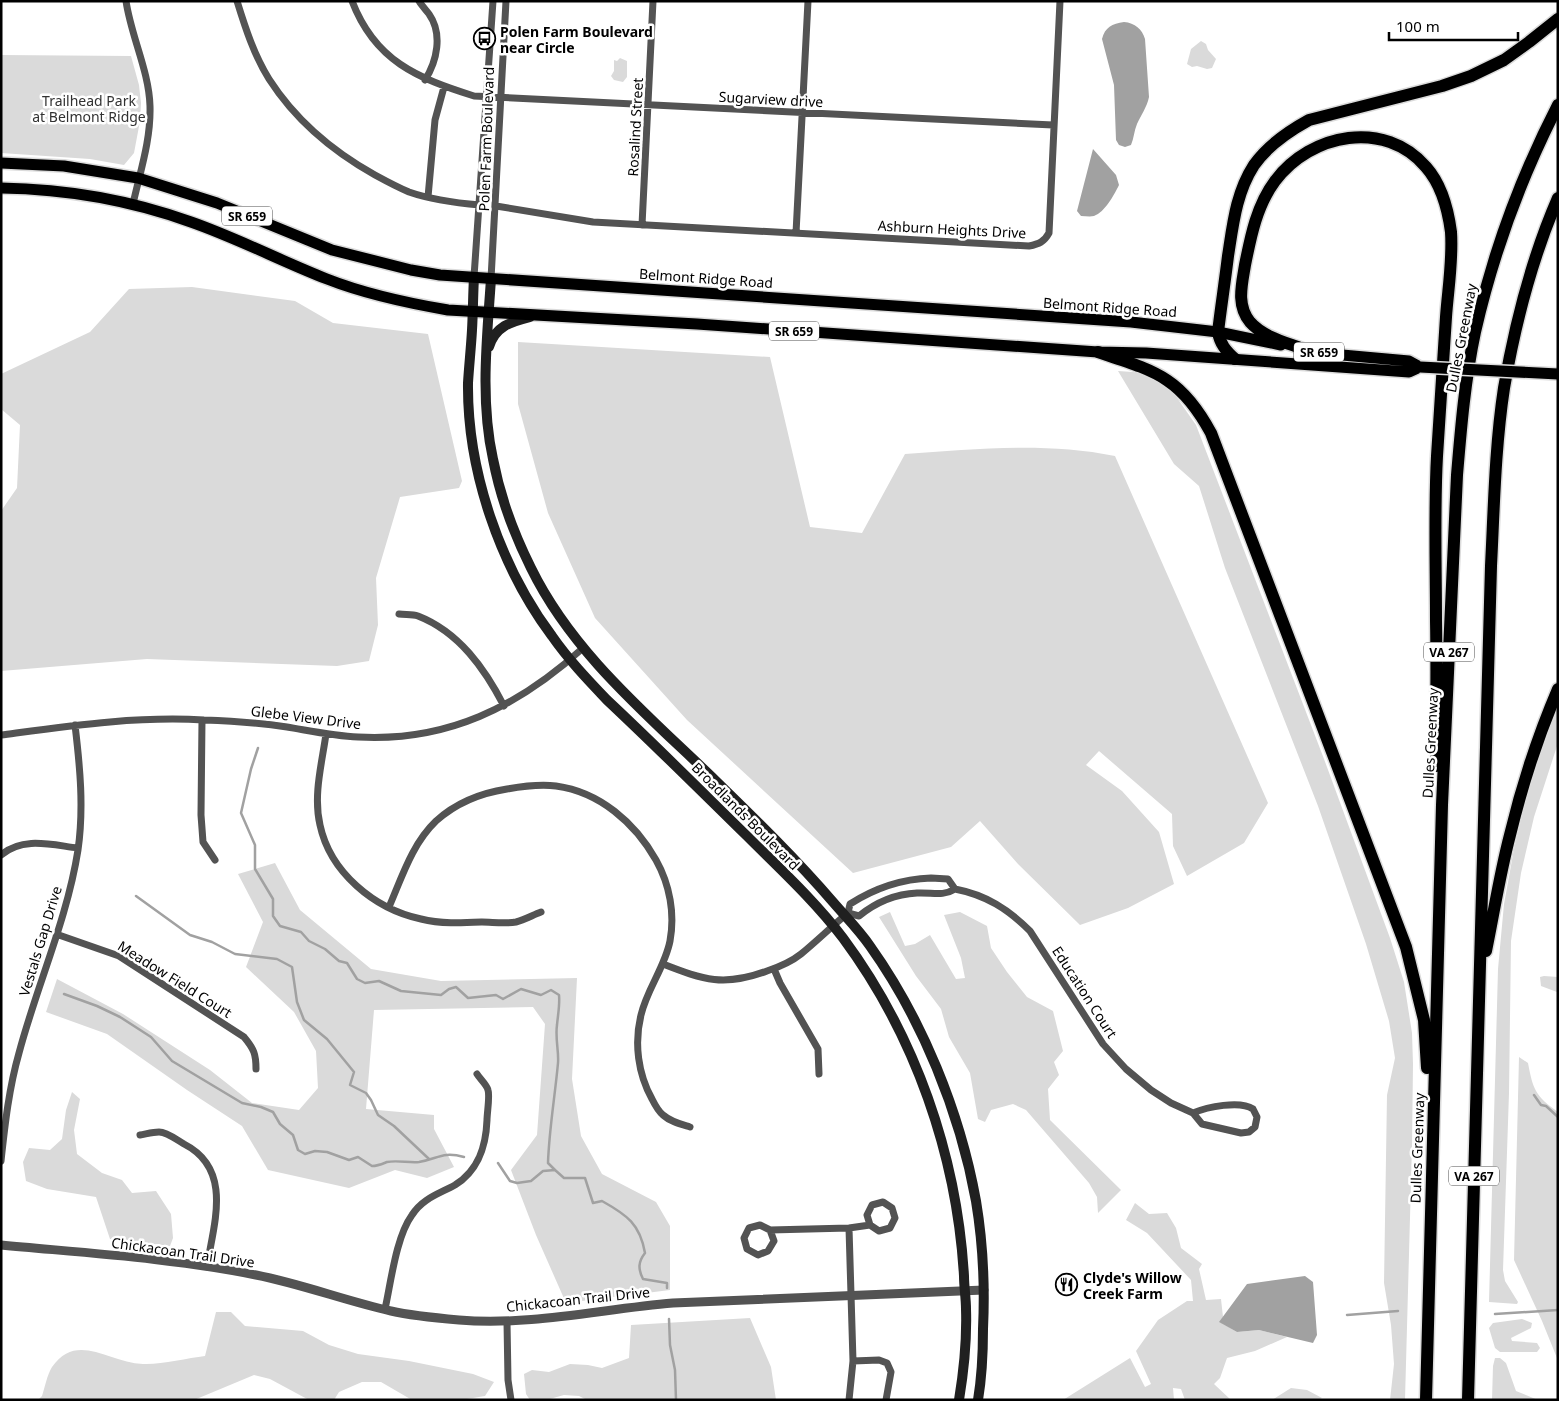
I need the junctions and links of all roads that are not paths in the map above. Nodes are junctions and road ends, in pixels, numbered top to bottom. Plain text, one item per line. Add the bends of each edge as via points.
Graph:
1 (126, 1) edge
2 (237, 1) edge
3 (352, 1) edge
4 (419, 1) edge
5 (493, 1) edge
6 (506, 1) edge
7 (653, 1) edge
8 (808, 1) edge
9 (1060, 1) edge
10 (1558, 19) edge
11 (425, 80) junction
12 (444, 87) junction
13 (486, 97) junction
14 (500, 99) junction
15 (1558, 105) edge
16 (649, 106) junction
17 (803, 113) junction
18 (1054, 125) junction
19 (1, 163) edge
20 (138, 178) junction
21 (1, 188) edge
22 (428, 197) junction
23 (1558, 198) edge
24 (133, 204) junction
25 (480, 205) junction
26 (496, 206) junction
27 (642, 224) junction
28 (796, 233) junction
29 (474, 277) junction
30 (491, 279) junction
31 (472, 312) junction
32 (489, 313) junction
33 (535, 316) junction
34 (1218, 332) junction
35 (1308, 351) junction
36 (1098, 352) junction
37 (486, 356) junction
38 (1235, 359) junction
39 (1420, 367) junction
40 (1558, 374) edge
41 (399, 614) dead end
42 (583, 648) junction
43 (570, 660) junction
44 (1558, 689) edge
45 (504, 706) junction
46 (202, 720) junction
47 (76, 725) junction
48 (326, 734) junction
49 (1, 735) edge
50 (1442, 804) junction
51 (78, 848) junction
52 (1, 855) edge
53 (215, 860) dead end
54 (955, 888) junction
55 (389, 907) junction
56 (541, 912) dead end
57 (847, 914) junction
58 (833, 926) junction
59 (56, 934) junction
60 (663, 964) junction
61 (774, 969) junction
62 (1480, 980) junction
63 (256, 1069) dead end
64 (477, 1074) dead end
65 (819, 1074) dead end
66 (1193, 1113) junction
67 (690, 1127) dead end
68 (140, 1134) dead end
69 (1, 1161) edge
70 (1430, 1215) junction
71 (870, 1226) junction
72 (849, 1228) junction
73 (770, 1230) junction
74 (1, 1245) edge
75 (207, 1266) junction
76 (984, 1290) junction
77 (965, 1291) junction
78 (851, 1296) junction
79 (385, 1309) junction
80 (507, 1322) junction
81 (852, 1361) junction
82 (511, 1400) edge
83 (849, 1400) edge
84 (886, 1400) edge
85 (959, 1400) edge
86 (978, 1400) edge
87 (1426, 1400) edge
88 (1469, 1400) edge

1 - 20 street via 150,104 148,134
2 - 22 street via 254,50 268,78 302,121 342,156 409,192
3 - 11 street via 364,26 392,60
4 - 11 street via 430,14 436,33 435,61
5 - 13 street, Polen Farm Boulevard
6 - 14 street, Polen Farm Boulevard
7 - 16 street, Rosalind Street
8 - 17 street
9 - 18 street, Ashburn Heights Drive
10 - 34 highway via 1504,60 1472,76 1310,120 1290,130 1269,148 1254,165 1242,188 1234,215
11 - 12 street
12 - 13 street
12 - 22 street via 435,120
13 - 14 street, Sugarview drive
13 - 25 street, Polen Farm Boulevard
14 - 16 street, Sugarview drive
14 - 26 street, Polen Farm Boulevard
15 - 50 highway, Dulles Greenway / VA 267 via 1505,225 1475,332 1466,386 1456,475
16 - 17 street, Sugarview drive
16 - 27 street, Rosalind Street
17 - 18 street, Sugarview drive
17 - 28 street
18 - 28 street, Ashburn Heights Drive via 1050,233 1037,245
19 - 20 main road, Belmont Ridge Road / SR 659 via 64,166
20 - 24 street
20 - 29 main road, Belmont Ridge Road / SR 659 via 216,203 332,250 411,270
21 - 24 main road, Belmont Ridge Road / SR 659 via 59,192
22 - 25 street
23 - 62 highway, VA 267 via 1523,301 1504,388 1499,434 1491,566
24 - 31 main road, Belmont Ridge Road / SR 659 via 190,221 328,280 411,304
25 - 29 street, Polen Farm Boulevard
26 - 27 street, Ashburn Heights Drive via 569,219
26 - 30 street, Polen Farm Boulevard
27 - 28 street, Ashburn Heights Drive
29 - 30 main road, Belmont Ridge Road / SR 659
29 - 31 main road, Broadlands Boulevard
30 - 32 main road, Broadlands Boulevard
30 - 34 main road, Belmont Ridge Road / SR 659 via 1131,322
31 - 32 main road, Belmont Ridge Road / SR 659
31 - 43 main road, Broadlands Boulevard via 468,384 470,413 477,467 488,510 503,552 532,608
32 - 33 main road, Belmont Ridge Road / SR 659
32 - 37 main road, Broadlands Boulevard
33 - 36 main road, Belmont Ridge Road / SR 659
33 - 37 main road via 501,328 491,340
34 - 35 main road, Belmont Ridge Road / SR 659
34 - 38 highway via 1222,346
35 - 39 main road, Belmont Ridge Road / SR 659 via 1409,361
35 - 50 highway via 1258,330 1242,308 1241,292 1252,226 1275,180 1310,149 1353,136 1397,145 1416,157 1435,179 1444,199 1452,253 1435,493 1436,767
36 - 38 main road, Belmont Ridge Road / SR 659
36 - 70 highway via 1148,368 1169,380 1202,416 1218,449 1406,947 1424,1020
37 - 42 main road, Broadlands Boulevard via 490,443 509,514 531,568
38 - 39 main road, Belmont Ridge Road / SR 659 via 1409,372
39 - 40 main road, Belmont Ridge Road / SR 659, bridge
41 - 45 street via 417,616 457,640 489,677
42 - 43 street, Glebe View Drive
42 - 57 main road, Broadlands Boulevard
43 - 45 street, Glebe View Drive
43 - 58 main road, Broadlands Boulevard via 798,887
44 - 62 highway via 1515,816
45 - 48 street, Glebe View Drive via 459,725 418,734 377,738
46 - 47 street, Glebe View Drive via 137,720
46 - 48 street, Glebe View Drive via 248,722
46 - 53 street via 203,842
47 - 49 street, Glebe View Drive
47 - 51 street, Vestals Gap Drive via 82,797
48 - 55 street via 318,794 324,840 348,878
50 - 70 highway, Dulles Greenway / VA 267
51 - 52 street via 33,842 14,846
51 - 59 street, Vestals Gap Drive via 73,878
54 - 57 street via 946,894 906,894 878,903 859,916
54 - 57 street, Education Court via 948,880 923,878 902,881 861,897 850,904
54 - 66 street, Education Court via 990,900 1015,916 1030,931 1111,1054 1151,1090
55 - 56 street via 419,919 452,923 516,922
55 - 60 street via 420,841 436,821 457,806 486,793 529,786 570,788 615,811 655,859 665,880 671,910 670,940
57 - 58 street
57 - 76 main road, Broadlands Boulevard via 900,994 926,1045 945,1094 964,1148 976,1201
58 - 61 street via 800,955
58 - 77 main road, Broadlands Boulevard via 890,1012 932,1109 955,1199
59 - 63 street, Meadow Field Court via 119,956 244,1037 256,1055
59 - 69 street, Vestals Gap Drive via 19,1051 8,1102
60 - 61 street via 693,976 722,981 751,977
60 - 67 street via 641,1014 639,1062 649,1093 662,1114 674,1123
61 - 65 street via 818,1049
62 - 88 highway, VA 267
64 - 79 street via 488,1090 484,1149 464,1178 431,1196 412,1214 402,1235
66 - 66 street, Education Court via 1202,1124 1246,1133 1253,1130 1257,1122 1253,1109 1245,1105 1205,1108
68 - 75 street via 160,1132 188,1146 200,1154 212,1172 217,1193
70 - 87 highway, Dulles Greenway / VA 267
71 - 71 street via 879,1231 890,1228 895,1218 892,1208 883,1202 872,1205 867,1215
71 - 72 street
72 - 73 street
72 - 78 street
73 - 73 street via 760,1225 749,1228 744,1238 747,1249 758,1255 768,1251 774,1241
74 - 75 street, Chickacoan Trail Drive
75 - 79 street, Chickacoan Trail Drive via 257,1275
76 - 77 street, Chickacoan Trail Drive
76 - 86 main road, Broadlands Boulevard
77 - 78 street, Chickacoan Trail Drive
77 - 85 main road, Broadlands Boulevard via 964,1373
78 - 80 street, Chickacoan Trail Drive via 673,1303
78 - 81 street
79 - 80 street, Chickacoan Trail Drive via 425,1317
80 - 82 street
81 - 83 street
81 - 84 street via 879,1360 887,1363 891,1372

